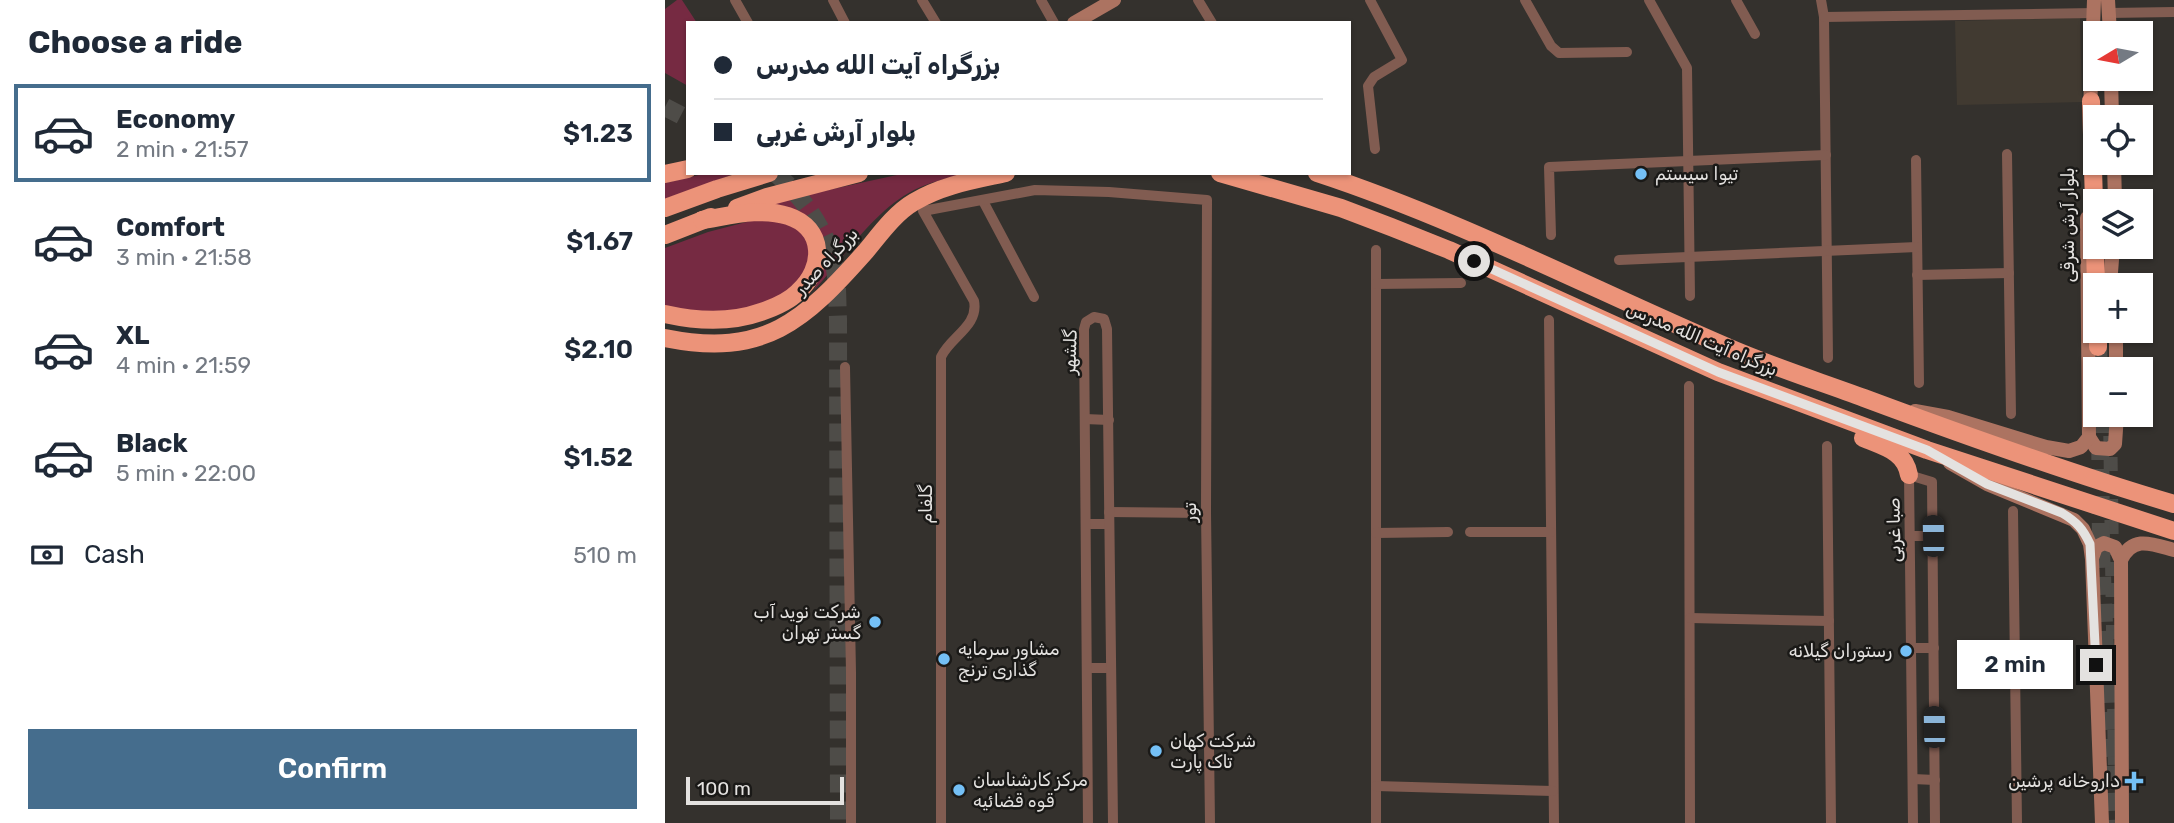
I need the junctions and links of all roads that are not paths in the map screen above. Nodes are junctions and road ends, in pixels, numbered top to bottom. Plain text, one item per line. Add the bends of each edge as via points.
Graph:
1 (735, 0) edge
2 (833, 0) edge
3 (922, 0) edge
4 (1041, 0) edge
5 (1114, 0) edge
6 (1198, 0) edge
7 (1370, 0) edge
8 (1525, 0) edge
9 (1649, 0) edge
10 (1737, 0) edge
11 (1821, 0) edge
12 (2101, 6) edge
13 (2174, 12) edge
14 (1824, 17) junction
15 (747, 21) edge
16 (844, 21) edge
17 (935, 21) edge
18 (1053, 21) edge
19 (1078, 21) edge
20 (1211, 21) edge
21 (1755, 34) dead end
22 (1627, 52) dead end
23 (2091, 101) junction
24 (1375, 149) dead end
25 (2007, 153) dead end
26 (1826, 155) junction
27 (1916, 160) dead end
28 (1687, 163) junction
29 (665, 168) edge
30 (686, 169) edge
31 (665, 174) edge
32 (762, 175) edge
33 (851, 175) edge
34 (997, 175) edge
35 (1227, 175) edge
36 (1323, 175) edge
37 (2094, 189) edge
38 (983, 201) junction
39 (665, 208) edge
40 (702, 220) junction
41 (665, 235) edge
42 (1552, 235) dead end
43 (1917, 247) junction
44 (1376, 250) dead end
45 (1827, 250) junction
46 (1689, 257) junction
47 (1619, 260) dead end
48 (2009, 273) junction
49 (1917, 275) junction
50 (1461, 283) dead end
51 (1376, 284) junction
52 (1690, 296) dead end
53 (1034, 297) dead end
54 (665, 314) edge
55 (1549, 320) dead end
56 (665, 338) edge
57 (1828, 358) dead end
58 (845, 367) dead end
59 (1919, 383) dead end
60 (1689, 386) dead end
61 (1886, 406) junction
62 (1813, 407) junction
63 (2011, 414) dead end
64 (1085, 419) junction
65 (1109, 419) junction
66 (2117, 427) edge
67 (2089, 437) junction
68 (1827, 446) dead end
69 (1927, 450) junction
70 (1909, 475) junction
71 (2174, 504) edge
72 (2013, 511) dead end
73 (1206, 513) junction
74 (1109, 518) junction
75 (1086, 524) junction
76 (2174, 531) edge
77 (1448, 532) dead end
78 (1470, 532) dead end
79 (1551, 532) junction
80 (1376, 533) junction
81 (1910, 536) junction
82 (1933, 536) junction
83 (2174, 550) edge
84 (2092, 559) junction
85 (2121, 560) junction
86 (1690, 618) junction
87 (1829, 621) junction
88 (1911, 648) junction
89 (1934, 648) junction
90 (1087, 668) junction
91 (1111, 668) junction
92 (1913, 779) junction
93 (1935, 780) junction
94 (1376, 786) junction
95 (1553, 791) junction
96 (851, 823) edge
97 (941, 823) edge
98 (1088, 823) edge
99 (1112, 823) edge
100 (1210, 823) edge
101 (1376, 823) edge
102 (1553, 823) edge
103 (1690, 823) edge
104 (1831, 823) edge
105 (1913, 823) edge
106 (1935, 823) edge
107 (2017, 823) edge
108 (2102, 823) edge
109 (2122, 823) edge

1 - 15 street
2 - 16 street
3 - 17 street
4 - 18 street
5 - 19 main road
6 - 20 street
7 - 24 street via 1402,60 1374,76 1369,86
8 - 22 street via 1559,53
9 - 28 street via 1687,68
10 - 21 street
11 - 14 street
12 - 13 street
12 - 14 street
12 - 23 main road, بلوار آرش شرقی
14 - 26 street
23 - 37 highway
23 - 67 main road, بلوار آرش شرقی via 2086,228
25 - 48 street
26 - 28 street
26 - 45 street
27 - 43 street
28 - 42 street via 1549,167
28 - 46 street
29 - 30 highway
30 - 31 highway
32 - 39 highway
33 - 40 highway
34 - 56 highway, بزرگراه صدر via 959,183 913,202 824,298 777,331 720,343
35 - 62 highway, بزرگراه آیت الله مدرس via 1341,208 1450,250 1718,372
36 - 61 highway, بزرگراه آیت الله مدرس via 1447,223 1729,348
38 - 53 street
38 - 73 street, تور via 1035,190 1207,200
38 - 97 street, گلفام via 923,211 976,309 941,357
40 - 41 highway
40 - 54 highway, بزرگراه صدر via 749,213 787,215 807,226 818,247 815,270 799,292 759,313 713,320
43 - 45 street
43 - 49 street
44 - 51 street
45 - 46 street
45 - 57 street
46 - 47 street
46 - 52 street
48 - 49 street
48 - 63 street
49 - 59 street
50 - 51 street
51 - 80 street
55 - 79 street
58 - 96 street
60 - 86 street
61 - 67 main road via 1948,417 2069,451 2081,447
61 - 71 highway, بزرگراه آیت الله مدرس
62 - 69 highway, بزرگراه آیت الله مدرس
62 - 70 highway via 1836,425 1896,453 1907,462
64 - 65 street
64 - 65 street, گلشهر via 1084,329 1094,317 1104,319 1107,329
64 - 75 street, گلشهر
65 - 74 street, گلشهر
66 - 67 main road via 2110,449 2096,449
68 - 87 street
69 - 76 highway, بزرگراه آیت الله مدرس
69 - 84 main road via 1987,484 2074,520 2083,528
70 - 81 street, صبا غربی
70 - 82 street, صبا غربی via 1932,482
72 - 107 street
73 - 74 street
73 - 100 street, تور
74 - 75 street
74 - 91 street, گلشهر
75 - 90 street, گلشهر
77 - 80 street
78 - 79 street
79 - 95 street
80 - 94 street
81 - 82 street
81 - 88 street, صبا غربی
82 - 89 street, صبا غربی
83 - 85 main road via 2136,544
84 - 85 main road via 2096,547 2104,543 2115,547
84 - 108 main road
85 - 109 main road
86 - 87 street
86 - 103 street
87 - 104 street
88 - 89 street
88 - 92 street, صبا غربی
89 - 93 street, صبا غربی
90 - 91 street
90 - 98 street, گلشهر
91 - 99 street, گلشهر
92 - 93 street
92 - 105 street, صبا غربی
93 - 106 street, صبا غربی
94 - 95 street
94 - 101 street
95 - 102 street

